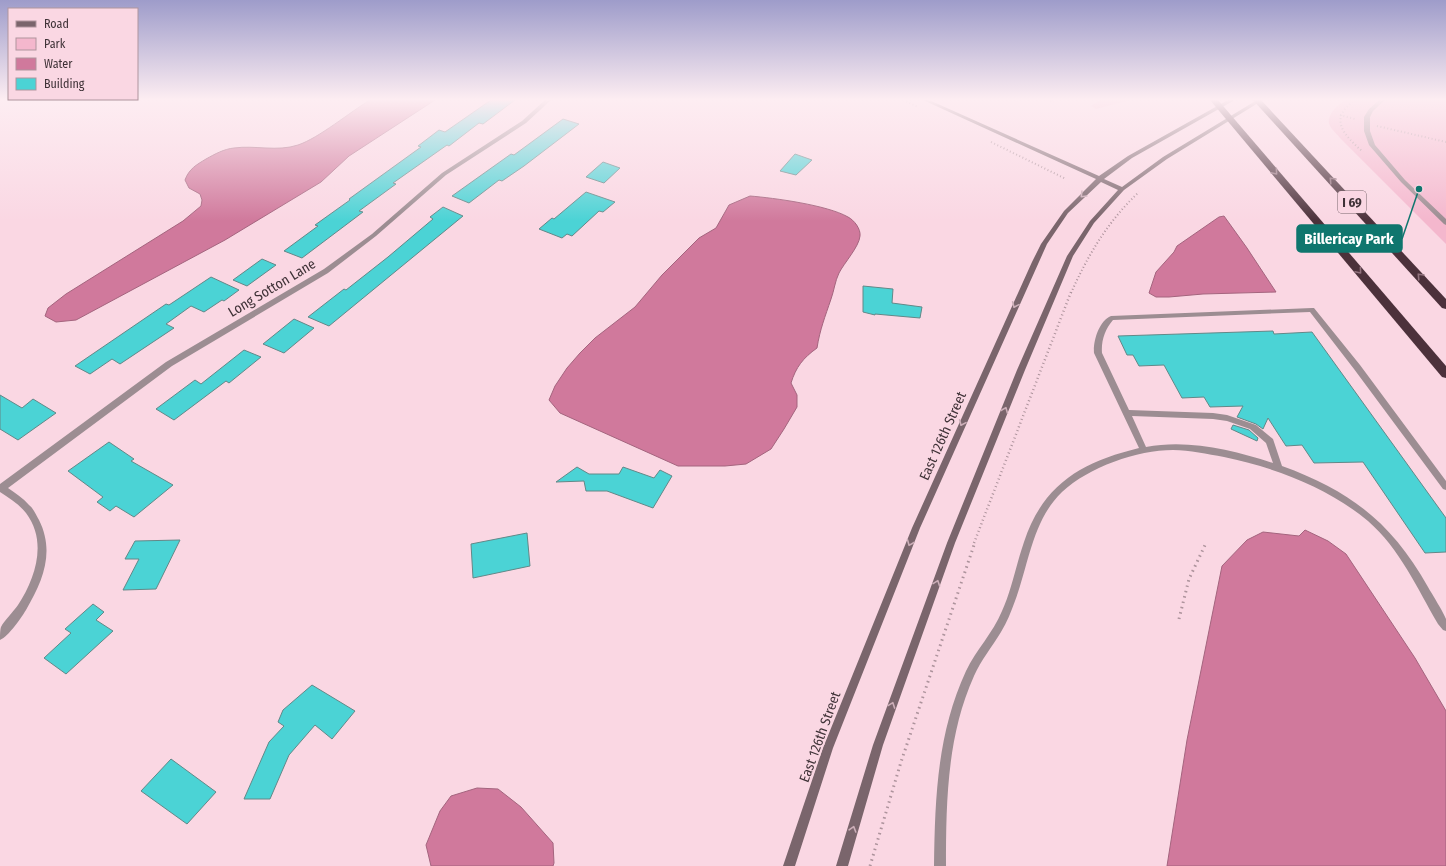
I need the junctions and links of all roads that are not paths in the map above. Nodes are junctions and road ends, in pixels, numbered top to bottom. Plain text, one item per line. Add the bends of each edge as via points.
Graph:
1 (496, 140) edge
2 (1014, 140) edge
3 (1160, 140) edge
4 (1192, 140) edge
5 (1248, 140) edge
6 (1295, 140) edge
7 (1370, 140) edge
8 (1098, 179) junction
9 (1122, 189) junction
10 (1446, 223) edge
11 (1446, 305) edge
12 (1446, 374) edge
13 (1127, 413) junction
14 (1144, 450) junction
15 (1278, 467) junction
16 (1446, 487) edge
17 (0, 488) edge
18 (1446, 627) edge
19 (0, 635) edge
20 (789, 866) edge
21 (842, 866) edge
22 (940, 866) edge

1 - 17 street, Long Sotton Lane via 452,169 374,235 331,267 168,364
2 - 8 main road
3 - 8 main road, East 126th Street
4 - 9 main road
5 -> 12 highway
11 -> 6 highway, I 69
7 - 10 street via 1403,181
8 - 9 main road
8 -> 20 main road, East 126th Street via 1066,212 1044,244 1003,331 916,528 828,748
21 -> 9 main road via 878,745 951,543 1021,370 1070,256 1092,222
13 - 14 street
13 - 15 street via 1213,416 1253,427 1270,441
13 - 16 street via 1097,348 1107,322 1112,318 1312,310
14 - 15 street via 1168,447 1198,449 1239,456
14 - 22 street via 1088,469 1065,484 1048,503 1034,528 1013,599 970,674 955,715 945,754 940,809
15 - 18 street via 1337,496 1371,519 1390,539 1414,572
17 - 19 street via 25,507 38,524 41,534 41,566 36,582

